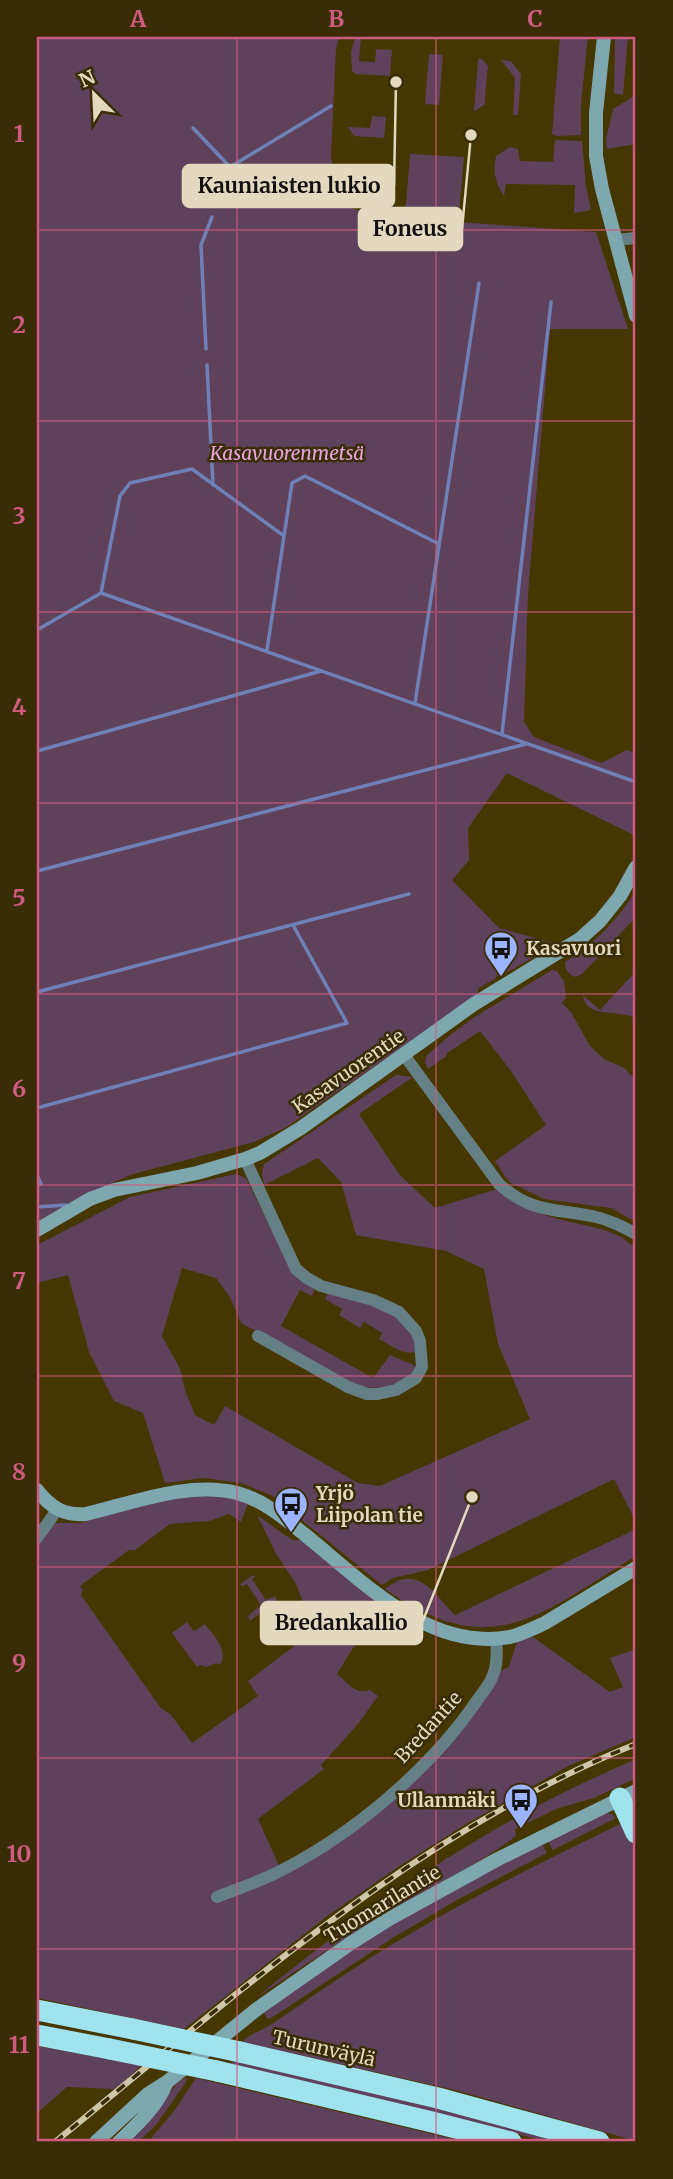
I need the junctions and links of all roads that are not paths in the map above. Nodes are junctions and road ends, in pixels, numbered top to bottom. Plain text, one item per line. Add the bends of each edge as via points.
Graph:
1 (604, 37) edge
2 (636, 238) edge
3 (616, 240) junction
4 (636, 316) edge
5 (636, 867) edge
6 (404, 1055) junction
7 (245, 1159) junction
8 (37, 1230) edge
9 (636, 1234) edge
10 (258, 1336) dead end
11 (37, 1490) edge
12 (57, 1510) junction
13 (37, 1538) edge
14 (636, 1568) edge
15 (496, 1638) junction
16 (628, 1795) edge
17 (636, 1833) edge
18 (217, 1897) dead end
19 (37, 2010) edge
20 (37, 2035) edge
21 (167, 2082) junction
22 (96, 2142) edge
23 (119, 2142) edge
24 (511, 2142) edge
25 (598, 2142) edge

1 - 3 street via 596,156
2 - 3 street
3 - 4 street
5 - 6 street, Kasavuorentie via 620,896 580,939 474,1004
6 - 7 street, Kasavuorentie via 301,1128
6 - 9 street via 513,1197 543,1209 616,1223
7 - 8 street, Kasavuorentie via 114,1189
7 - 10 street via 296,1269 321,1286 399,1312 416,1331 422,1367 408,1384 367,1394
11 - 12 street
12 - 13 street
12 - 15 street via 86,1514 195,1490 237,1493 264,1504 411,1616 444,1632
14 - 15 street via 545,1623
15 - 18 street, Bredantie via 493,1677 442,1745 395,1790 357,1822 281,1871
16 - 17 highway
16 - 21 street, Tuomarilantie via 379,1925 257,2009
19 - 25 highway, Turunväylä, bridge via 438,2098
20 - 24 highway, bridge via 217,2071
21 - 22 street, Tuomarilantie
21 - 23 street, Tuomarilantie via 136,2127

